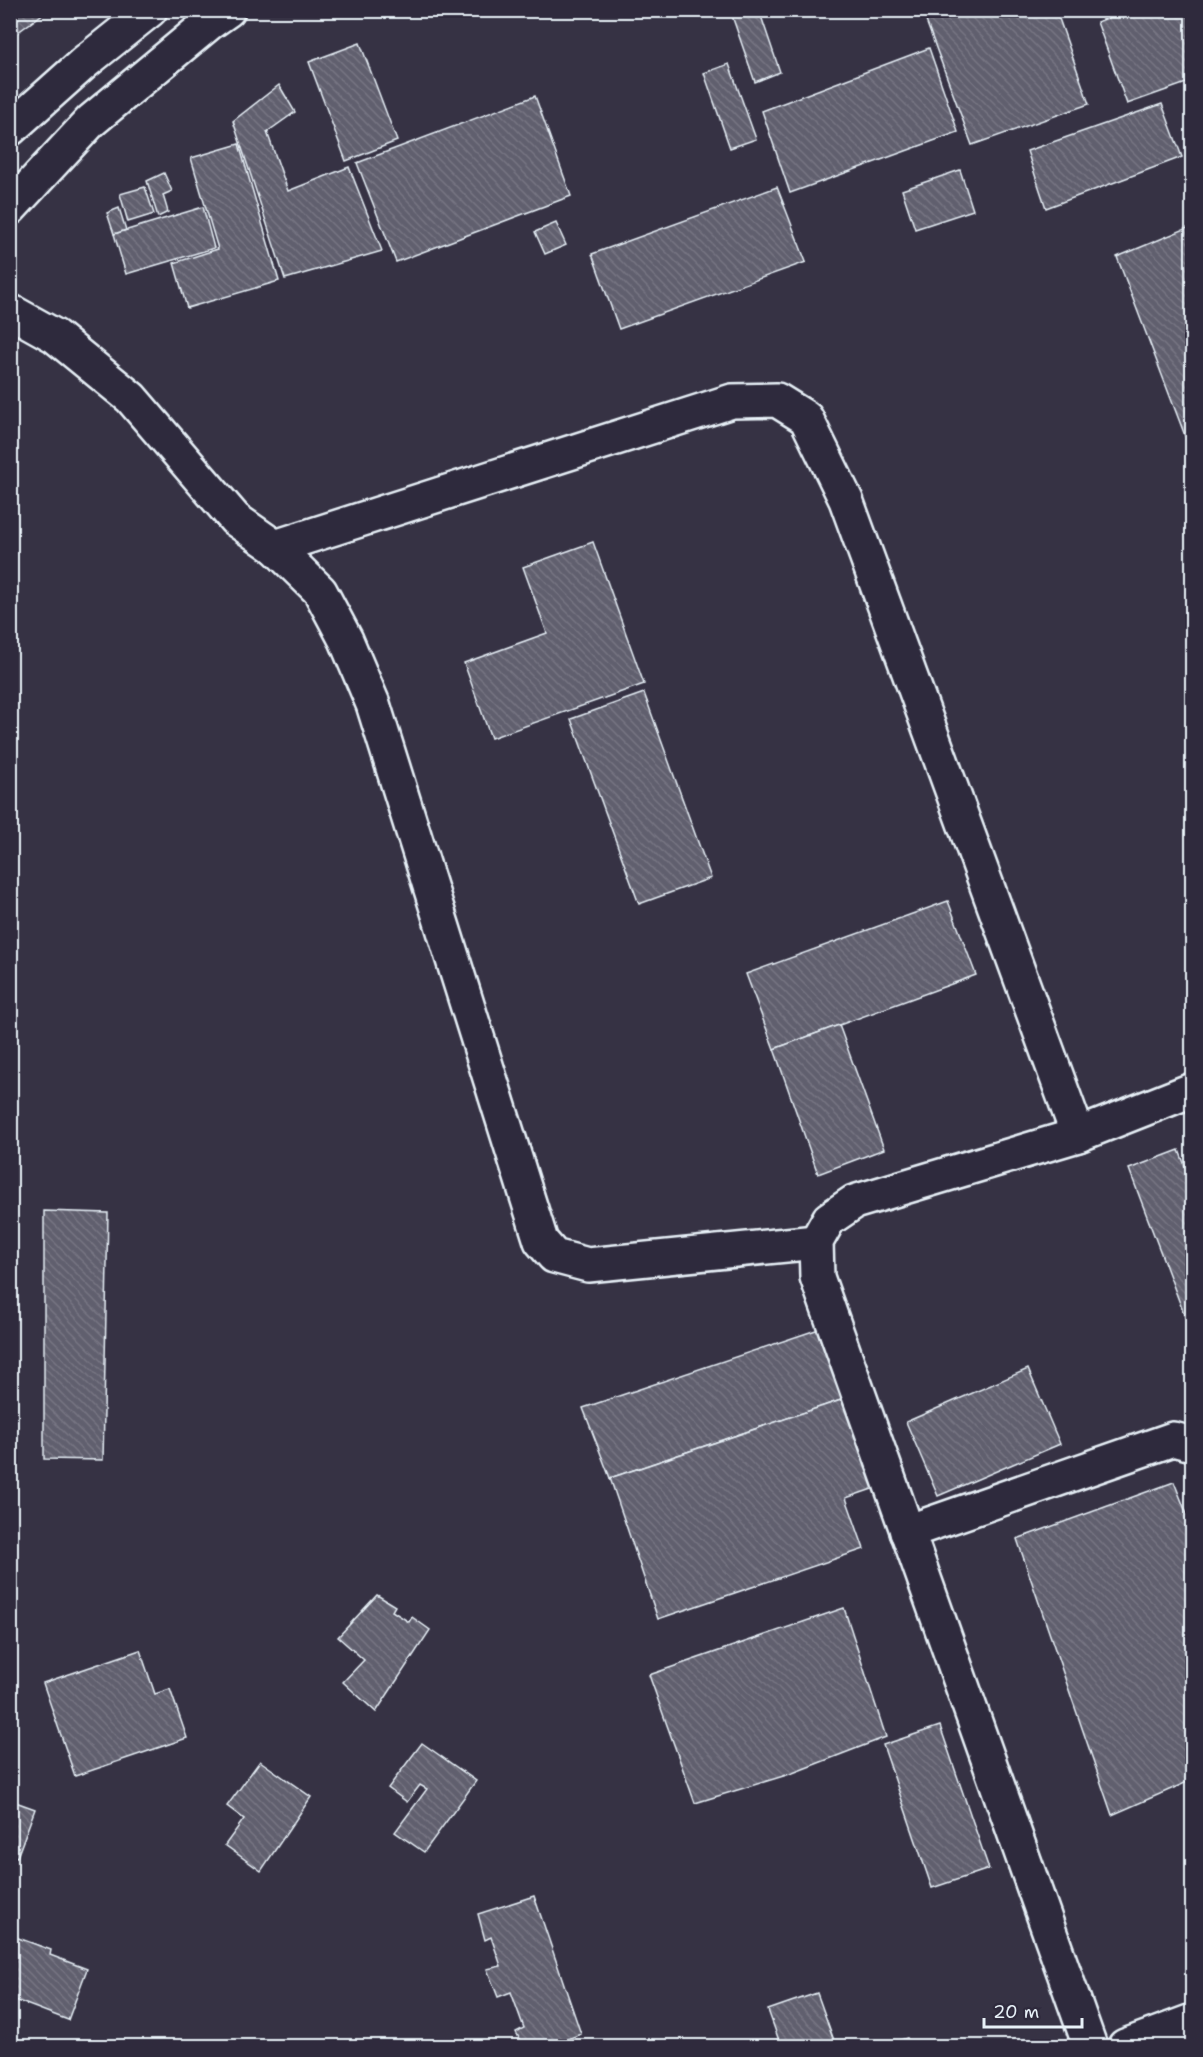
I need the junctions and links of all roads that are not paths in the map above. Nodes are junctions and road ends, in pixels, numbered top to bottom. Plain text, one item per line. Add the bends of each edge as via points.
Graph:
1 (150, 10) edge
2 (228, 10) edge
3 (10, 129) edge
4 (10, 208) edge
5 (10, 311) edge
6 (275, 547) junction
7 (1192, 1090) edge
8 (1078, 1135) junction
9 (816, 1242) junction
10 (1192, 1444) edge
11 (907, 1532) junction
12 (1192, 2021) edge
13 (1090, 2046) edge
14 (1125, 2046) edge

1 - 3 street
2 - 4 street via 91,122
5 - 6 street via 56,336 131,398 235,519
6 - 8 street via 732,401 777,400 806,418 846,500
6 - 9 street via 320,591 374,704 541,1241 554,1256 588,1265
7 - 8 street
8 - 9 street via 854,1202 829,1219
9 - 11 street via 817,1277
10 - 11 street via 1173,1439
11 - 13 street
12 - 14 street

